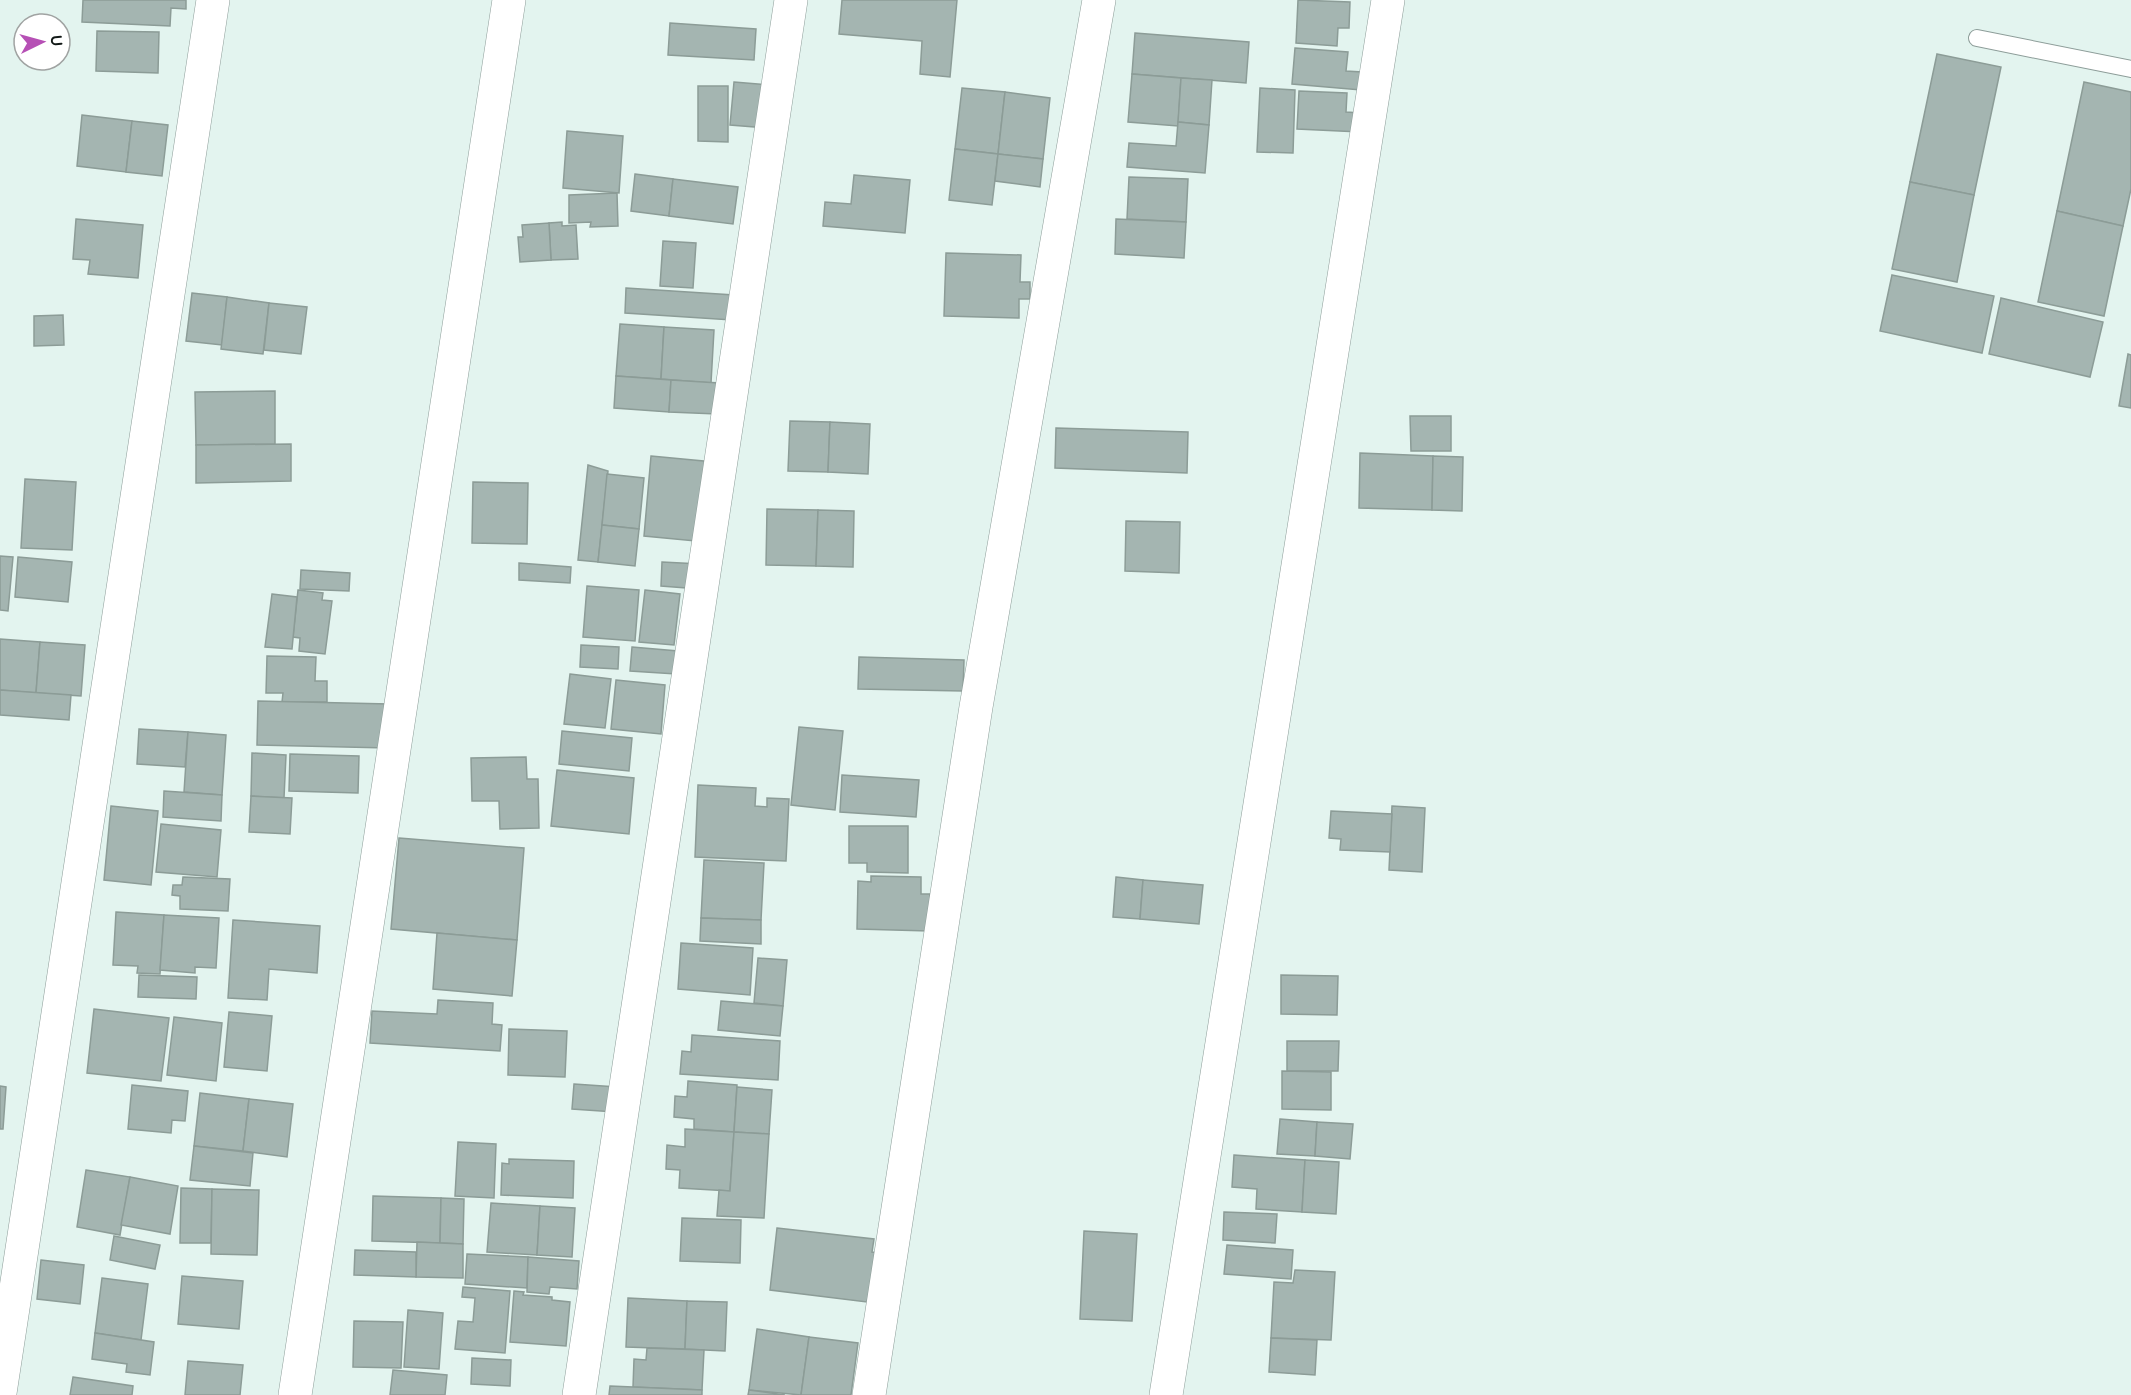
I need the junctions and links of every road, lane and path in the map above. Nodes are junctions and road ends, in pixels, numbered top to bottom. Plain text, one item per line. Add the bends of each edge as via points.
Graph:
1 (213, 0) edge
2 (509, 0) edge
3 (791, 0) edge
4 (1099, 0) edge
5 (1388, 0) edge
6 (1977, 38) dead end
7 (2131, 69) edge
8 (0, 1394) edge
9 (296, 1395) edge
10 (579, 1395) edge
11 (869, 1395) edge
12 (1166, 1395) edge

1 - 8 street
2 - 9 street
3 - 10 street
4 - 11 street via 976,706
5 - 12 street
6 - 7 lane

